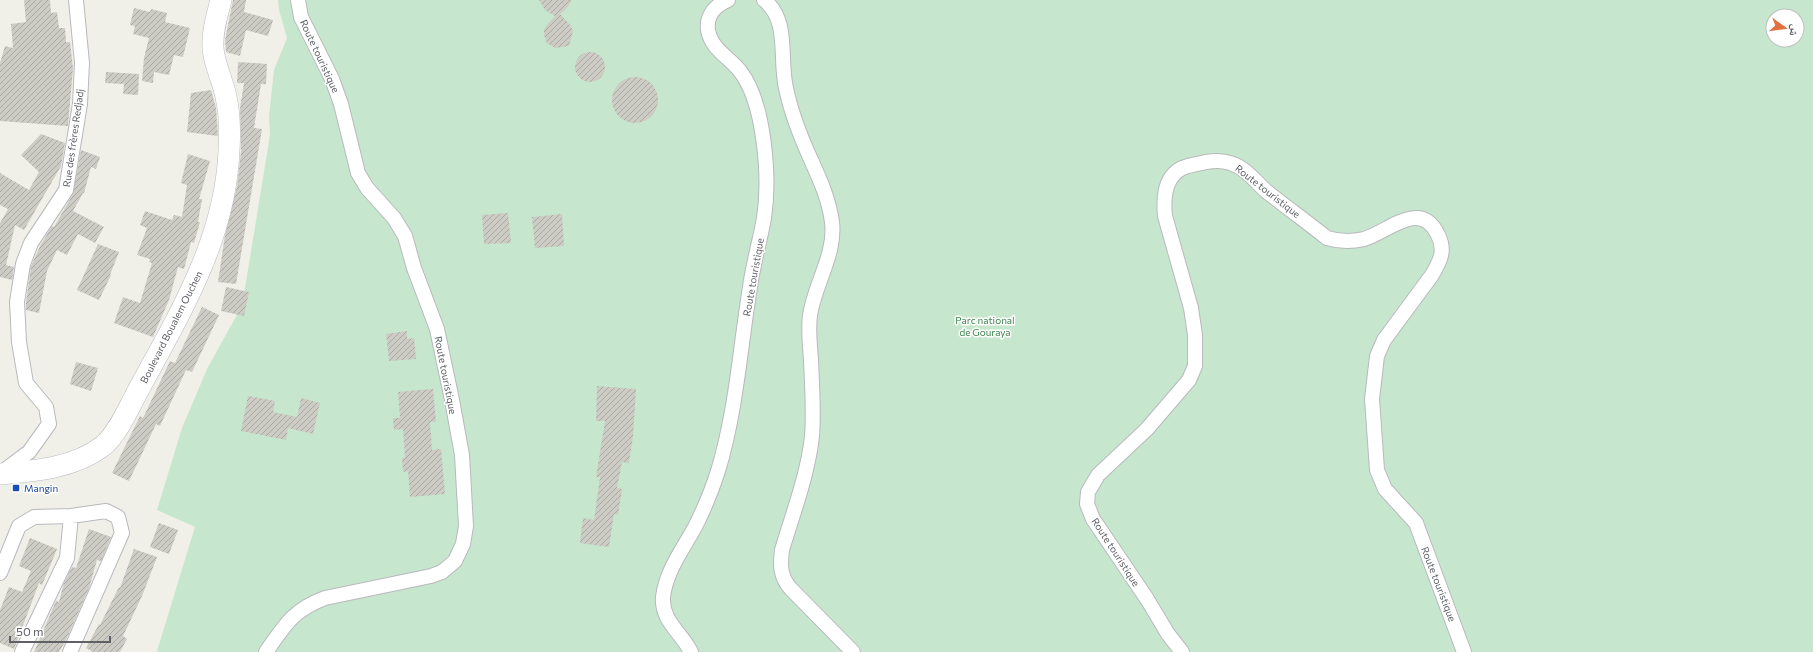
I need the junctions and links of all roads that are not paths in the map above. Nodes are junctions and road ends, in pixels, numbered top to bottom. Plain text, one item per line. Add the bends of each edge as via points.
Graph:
1 (76, 0) edge
2 (221, 0) edge
3 (298, 0) edge
4 (728, 0) edge
5 (764, 0) edge
6 (0, 474) edge
7 (71, 516) junction
8 (0, 573) edge
9 (22, 652) edge
10 (70, 652) edge
11 (266, 652) edge
12 (691, 652) edge
13 (853, 652) edge
14 (1182, 652) edge
15 (1464, 652) edge

1 - 6 street, Rue des frères Redjadj via 82,63 80,98 66,190 31,243 23,264 17,302 19,342 26,383 46,406 49,424 29,452
2 - 6 main road, Boulevard Boualem Ouchen via 214,26 213,49 227,98 229,152 226,182 215,234 192,291 122,419 105,444 84,458 69,463 29,472
3 - 11 street, Route touristique via 301,17 332,78 358,173 367,188 394,218 404,236 437,329 462,455 466,526 463,544 455,561 442,572 325,598 311,604 286,624
4 - 12 street, Route touristique via 712,12 708,31 716,46 740,71 758,113 766,170 766,201 750,287 733,405 718,472 695,527 672,567 663,596 664,609 670,623
5 - 13 street via 779,21 782,66 788,97 793,116 828,198 832,228 828,258 813,299 810,316 812,436 780,564 785,582
7 - 8 street via 34,517 19,526
7 - 9 street via 66,558
7 - 10 street via 106,511 118,517 122,533
14 - 15 street, Route touristique via 1093,519 1087,499 1098,475 1147,429 1189,380 1195,366 1195,335 1191,308 1165,216 1164,203 1167,184 1176,172 1186,167 1218,161 1230,163 1243,170 1327,238 1336,241 1365,238 1406,219 1428,221 1435,227 1443,244 1438,264 1384,340 1377,356 1372,400 1376,462 1378,475 1385,489 1416,523

